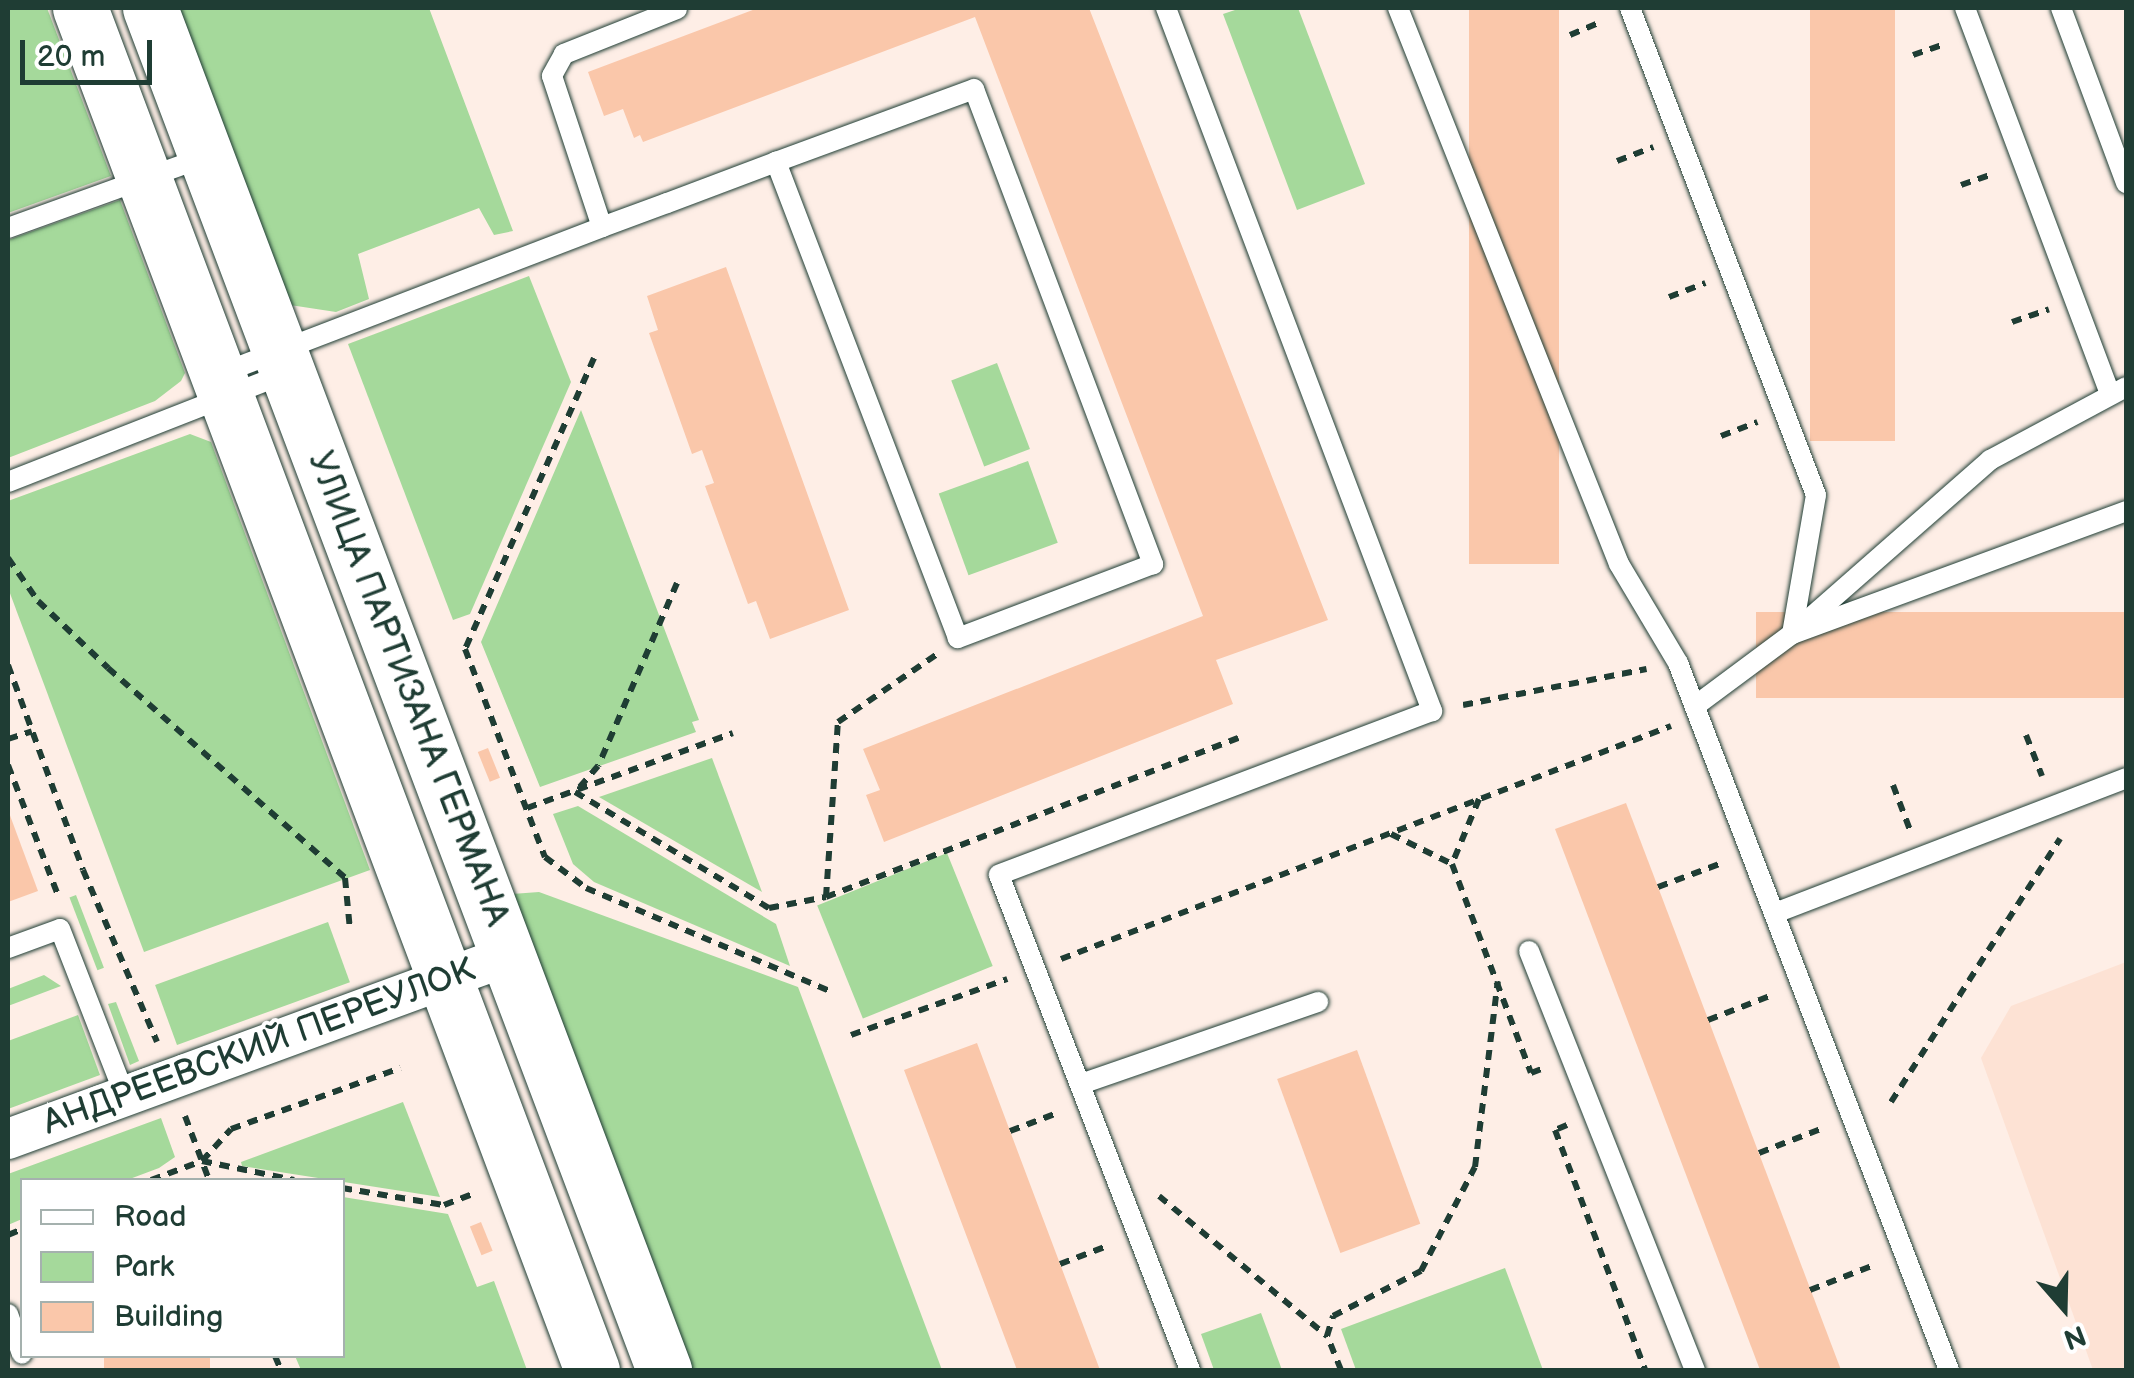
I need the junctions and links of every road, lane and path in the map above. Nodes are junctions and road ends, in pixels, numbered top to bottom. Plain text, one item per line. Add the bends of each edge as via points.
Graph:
1 (80, 8) edge
2 (150, 8) edge
3 (678, 8) edge
4 (1166, 8) edge
5 (1398, 8) edge
6 (1630, 8) edge
7 (1965, 8) edge
8 (2061, 8) edge
9 (206, 156) junction
10 (776, 162) junction
11 (145, 180) junction
12 (2126, 183) edge
13 (602, 227) junction
14 (8, 228) edge
15 (594, 358) dead end
16 (282, 362) junction
17 (224, 385) junction
18 (2118, 390) edge
19 (8, 482) edge
20 (2126, 512) edge
21 (8, 558) edge
22 (677, 584) dead end
23 (1792, 634) junction
24 (958, 638) junction
25 (1678, 663) junction
26 (8, 665) edge
27 (1695, 706) junction
28 (1432, 711) junction
29 (32, 731) junction
30 (733, 733) dead end
31 (2026, 734) dead end
32 (1238, 738) dead end
33 (8, 739) edge
34 (8, 765) edge
35 (2126, 778) edge
36 (1893, 785) dead end
37 (2090, 791) junction
38 (575, 792) junction
39 (2053, 806) junction
40 (526, 808) junction
41 (1390, 833) junction
42 (1750, 852) junction
43 (1920, 857) junction
44 (1452, 864) dead end
45 (1658, 887) dead end
46 (826, 897) junction
47 (42, 906) dead end
48 (1774, 913) junction
49 (1151, 925) dead end
50 (350, 930) dead end
51 (8, 948) edge
52 (1529, 951) dead end
53 (510, 956) junction
54 (448, 978) junction
55 (1498, 980) dead end
56 (1801, 984) junction
57 (832, 992) dead end
58 (1318, 1002) dead end
59 (1708, 1020) dead end
60 (161, 1052) dead end
61 (400, 1068) dead end
62 (1084, 1092) junction
63 (125, 1096) junction
64 (1891, 1102) dead end
65 (184, 1112) dead end
66 (1852, 1117) junction
67 (1010, 1130) dead end
68 (8, 1140) edge
69 (1107, 1152) junction
70 (1759, 1153) dead end
71 (202, 1161) junction
72 (157, 1178) edge
73 (209, 1178) edge
74 (284, 1178) edge
75 (345, 1188) edge
76 (474, 1193) dead end
77 (1138, 1234) junction
78 (1904, 1253) junction
79 (1060, 1264) dead end
80 (1810, 1290) dead end
81 (8, 1314) edge
82 (1327, 1336) junction
83 (20, 1347) edge
84 (592, 1370) edge
85 (664, 1370) edge
86 (1190, 1370) edge
87 (1341, 1370) edge
88 (1695, 1370) edge
89 (1948, 1370) edge

1 - 11 main road, УЛИЦА ПАРТИЗАНА ГЕРМАНА
2 - 9 main road, УЛИЦА ПАРТИЗАНА ГЕРМАНА
3 - 13 lane via 564,54 552,76
4 - 28 lane
5 - 25 lane via 1619,564
6 - 23 lane via 1816,496
7 - 18 lane
8 - 12 lane
9 - 11 lane
9 - 16 main road, УЛИЦА ПАРТИЗАНА ГЕРМАНА
10 - 13 lane
10 - 24 lane
10 - 24 lane via 974,88 1153,564
11 - 14 lane
11 - 17 main road, УЛИЦА ПАРТИЗАНА ГЕРМАНА
13 - 16 lane
15 - 40 path via 465,649
16 - 17 lane
16 - 53 main road, УЛИЦА ПАРТИЗАНА ГЕРМАНА
17 - 19 lane
17 - 54 main road, УЛИЦА ПАРТИЗАНА ГЕРМАНА
18 - 23 lane via 1990,460
20 - 23 lane
21 - 50 path via 38,601 120,680 345,878
22 - 38 path via 598,766
23 - 27 lane
24 - 46 path via 838,722
25 - 27 lane
25 - 28 path
26 - 29 path
27 - 41 path via 1674,725
27 - 42 lane
28 - 62 lane via 1000,875
29 - 33 path
29 - 60 path
30 - 38 path
31 - 39 path
32 - 46 path
34 - 47 path via 59,899
35 - 37 lane
36 - 43 path
37 - 39 lane
37 - 64 path
38 - 40 path
38 - 46 path via 769,908
39 - 43 lane
40 - 57 path via 545,857 586,888
41 - 44 path
41 - 49 path
42 - 45 path
42 - 48 lane
43 - 48 lane
48 - 56 lane
51 - 63 lane via 60,930
52 - 88 lane
53 - 54 street, АНДРЕЕВСКИЙ ПЕРЕУЛОК
53 - 85 main road, УЛИЦА ПАРТИЗАНА ГЕРМАНА
54 - 63 street, АНДРЕЕВСКИЙ ПЕРЕУЛОК
54 - 84 main road, УЛИЦА ПАРТИЗАНА ГЕРМАНА
55 - 82 path via 1475,1167 1421,1271 1333,1316
56 - 59 path
56 - 66 lane
58 - 62 lane
61 - 71 path via 231,1129
62 - 67 path
62 - 69 lane
63 - 68 street, АНДРЕЕВСКИЙ ПЕРЕУЛОК
65 - 71 path
66 - 70 path
66 - 78 lane
69 - 77 lane
69 - 82 path
71 - 72 path
71 - 73 path
71 - 74 path
75 - 76 path via 444,1205
77 - 79 path
77 - 86 lane
78 - 80 path
78 - 89 lane
81 - 83 lane
82 - 87 path

